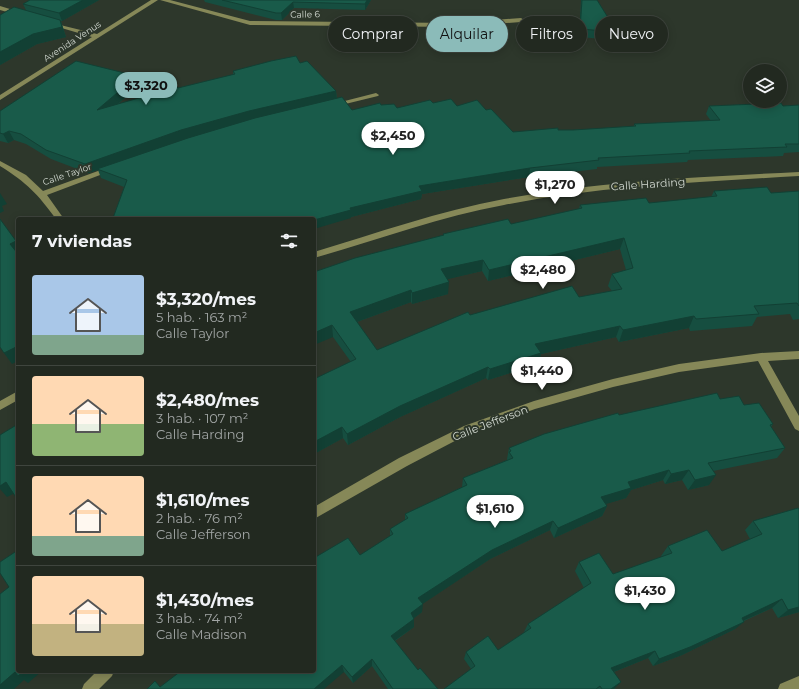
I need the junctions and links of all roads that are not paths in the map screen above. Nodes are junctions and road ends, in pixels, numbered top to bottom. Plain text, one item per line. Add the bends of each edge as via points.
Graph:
1 (155, 0) edge
2 (163, 0) edge
3 (0, 8) edge
4 (30, 17) edge
5 (516, 20) edge
6 (44, 21) edge
7 (96, 36) junction
8 (376, 96) dead end
9 (0, 98) edge
10 (322, 108) edge
11 (0, 163) edge
12 (117, 168) edge
13 (799, 174) edge
14 (42, 194) junction
15 (59, 217) edge
16 (316, 255) edge
17 (799, 355) edge
18 (760, 357) junction
19 (16, 395) edge
20 (0, 406) edge
21 (799, 426) edge
22 (316, 513) edge
23 (105, 673) edge
24 (799, 683) edge
25 (89, 689) edge
26 (785, 689) edge

1 - 7 street, Avenida Venus
2 - 5 street, Calle 6 via 250,23 454,25
3 - 4 street
6 - 7 street
7 - 9 street, Avenida Venus
8 - 10 street
11 - 14 street via 23,177
12 - 14 street, Calle Taylor
13 - 16 street, Calle Harding via 616,186 503,202 380,235
14 - 15 street
17 - 18 street, Calle Jefferson
18 - 21 street
18 - 22 street, Calle Jefferson via 679,368 534,405 468,429 402,462
19 - 20 street
23 - 25 street
24 - 26 street

